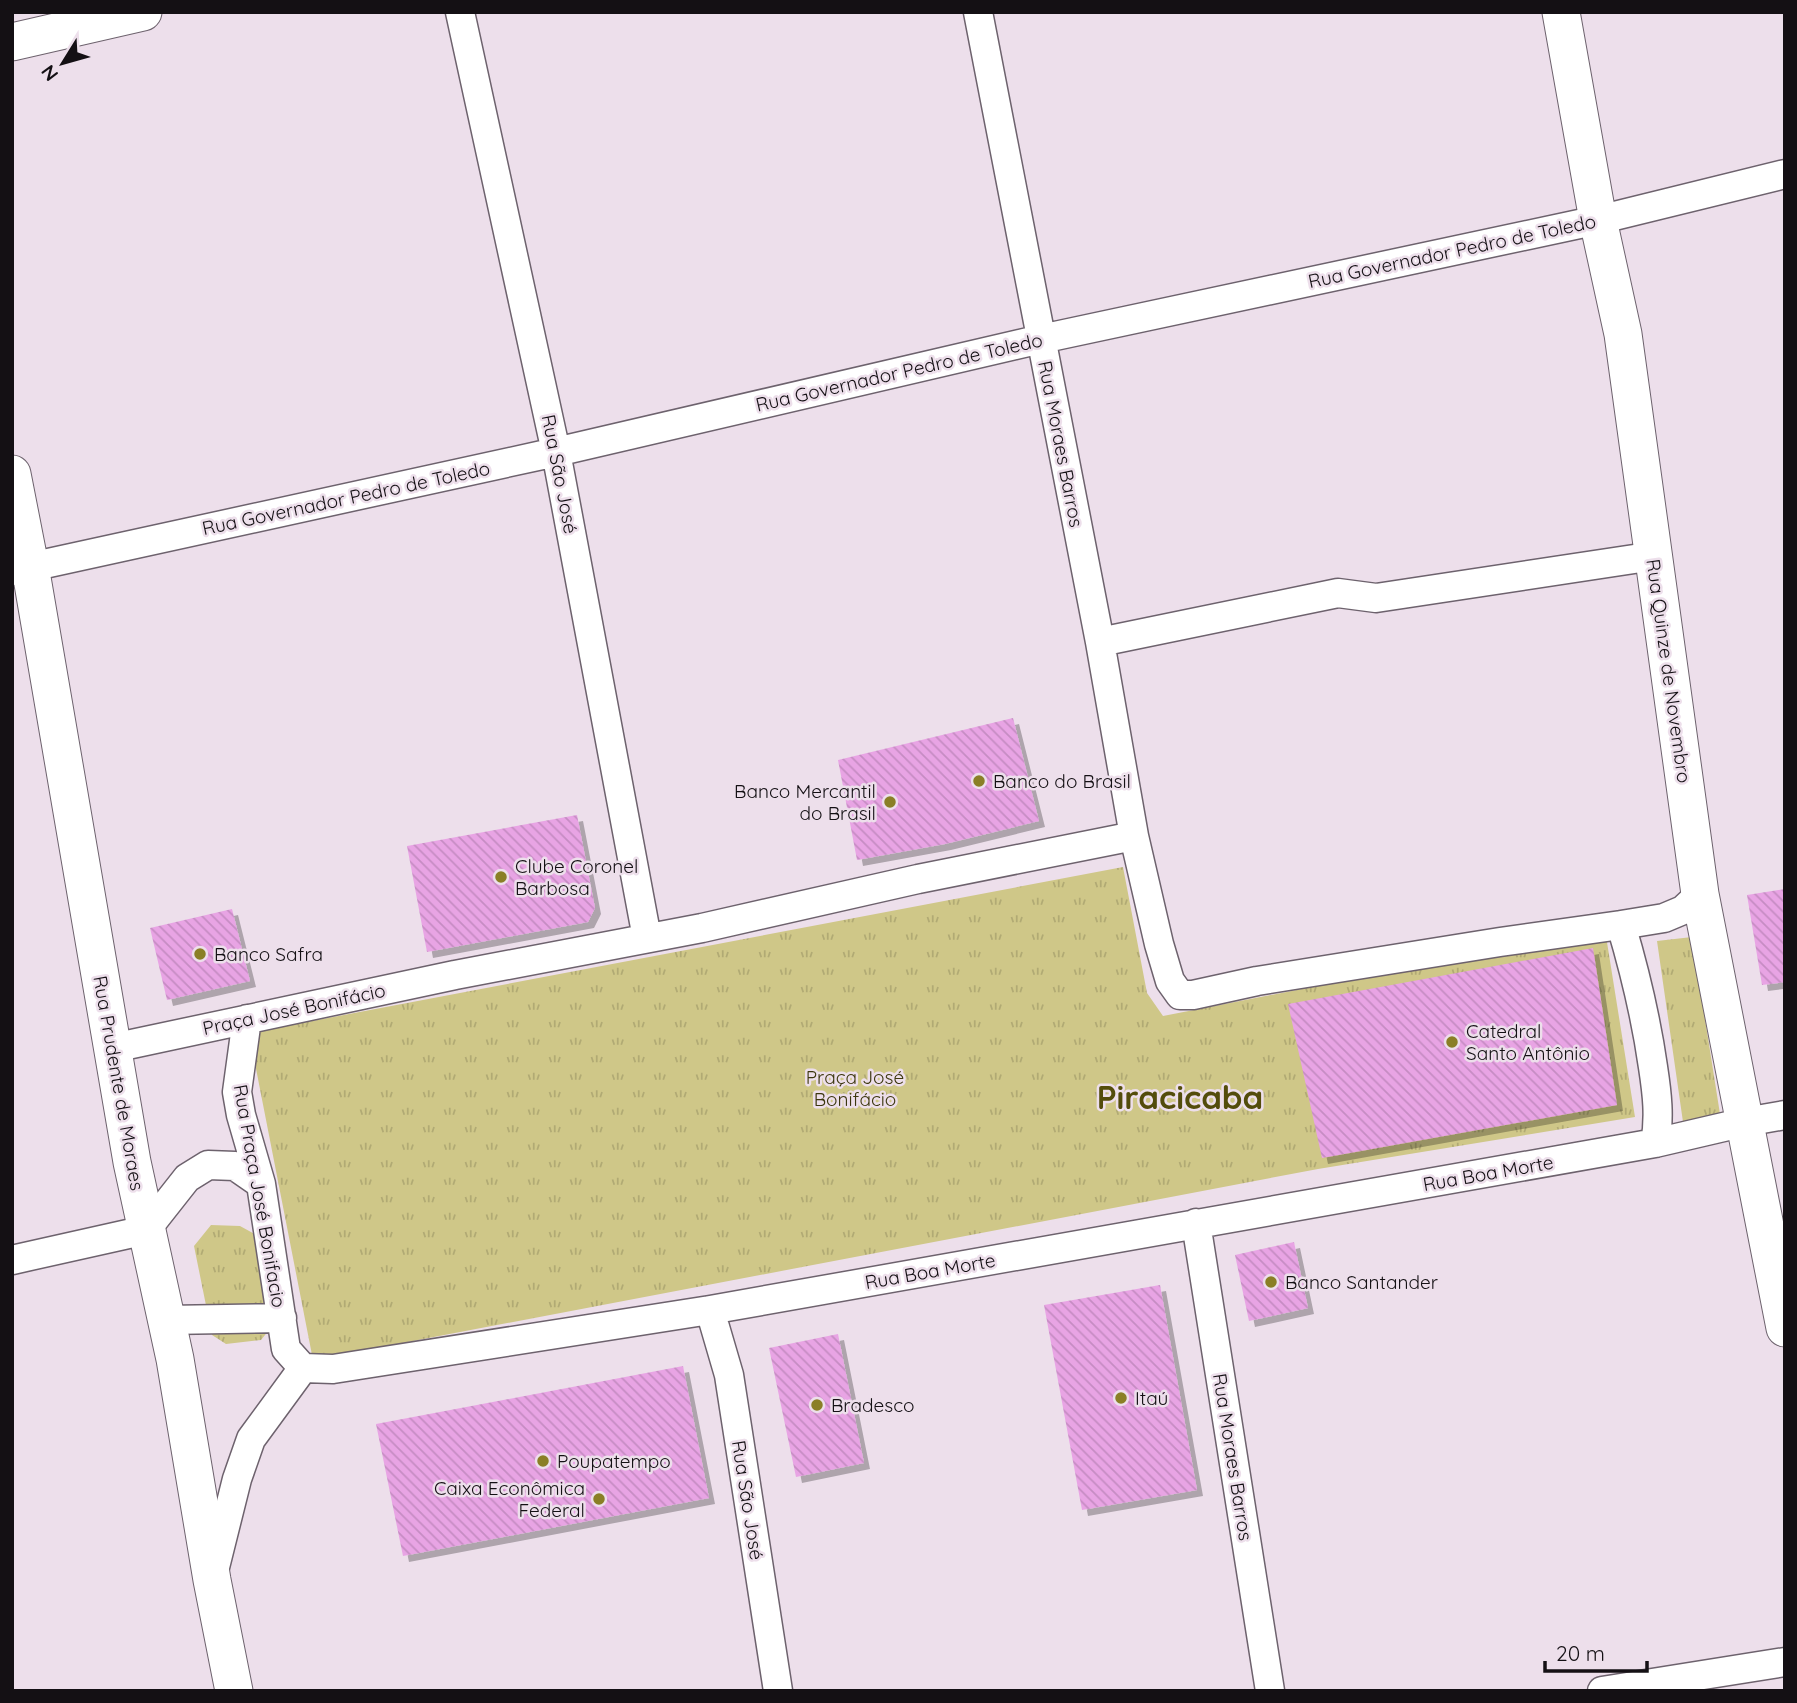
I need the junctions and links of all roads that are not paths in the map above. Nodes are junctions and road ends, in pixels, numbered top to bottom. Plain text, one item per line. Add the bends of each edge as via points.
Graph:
1 (143, 12) edge
2 (460, 12) edge
3 (978, 12) edge
4 (1562, 12) edge
5 (12, 42) edge
6 (1785, 174) edge
7 (1598, 220) junction
8 (1041, 339) junction
9 (556, 452) junction
10 (12, 474) edge
11 (1654, 556) junction
12 (21, 569) edge
13 (1100, 642) junction
14 (1134, 836) junction
15 (1700, 894) junction
16 (1621, 925) junction
17 (647, 938) junction
18 (247, 1019) junction
19 (113, 1048) junction
20 (1785, 1115) edge
21 (1745, 1122) junction
22 (1655, 1143) junction
23 (261, 1184) junction
24 (1196, 1223) junction
25 (146, 1230) junction
26 (12, 1261) edge
27 (710, 1310) junction
28 (282, 1318) junction
29 (167, 1320) junction
30 (1785, 1328) edge
31 (303, 1368) junction
32 (212, 1580) junction
33 (1785, 1662) edge
34 (234, 1691) edge
35 (778, 1691) edge
36 (1270, 1691) edge
37 (1602, 1691) edge

1 - 5 street
2 - 9 street, Rua São José
3 - 8 street, Rua Moraes Barros
4 - 7 street, Rua Quinze de Novembro
6 - 7 street, Rua Governador Pedro de Toledo
7 - 8 street, Rua Governador Pedro de Toledo
7 - 11 street, Rua Quinze de Novembro via 1623,334
8 - 9 street, Rua Governador Pedro de Toledo
8 - 13 street, Rua Moraes Barros
9 - 12 street, Rua Governador Pedro de Toledo
9 - 17 street, Rua São José
10 - 12 street, Rua Prudente de Moraes
11 - 13 street via 1376,598 1338,593
11 - 15 street, Rua Quinze de Novembro
12 - 19 street, Rua Prudente de Moraes
13 - 14 street, Rua Moraes Barros
14 - 16 street, Rua Moraes Barros via 1159,944 1170,981 1180,995
14 - 17 street, Praça José Bonifácio
15 - 16 street via 1683,910 1664,918
15 - 21 street, Rua Quinze de Novembro
16 - 22 street via 1644,1008 1656,1087 1659,1126
17 - 18 street, Praça José Bonifácio
18 - 19 street, Praça José Bonifácio
18 - 23 street, Rua Praça José Bonifacio via 237,1092
19 - 25 street, Rua Prudente de Moraes
20 - 21 street, Rua Boa Morte
21 - 22 street, Rua Boa Morte
21 - 30 street, Rua Quinze de Novembro
22 - 24 street, Rua Boa Morte
23 - 25 street via 236,1166 208,1165 187,1178
23 - 28 street, Rua Praça José Bonifacio
24 - 27 street, Rua Boa Morte
24 - 36 street, Rua Moraes Barros
25 - 26 street
25 - 29 street, Rua Prudente de Moraes
27 - 31 street, Rua Boa Morte via 333,1369
27 - 35 street, Rua São José via 729,1375
28 - 29 street
28 - 31 street, Rua Praça José Bonifacio via 286,1349
29 - 32 street, Rua Prudente de Moraes
31 - 32 street via 251,1439
32 - 34 street, Rua Prudente de Moraes
33 - 37 street

